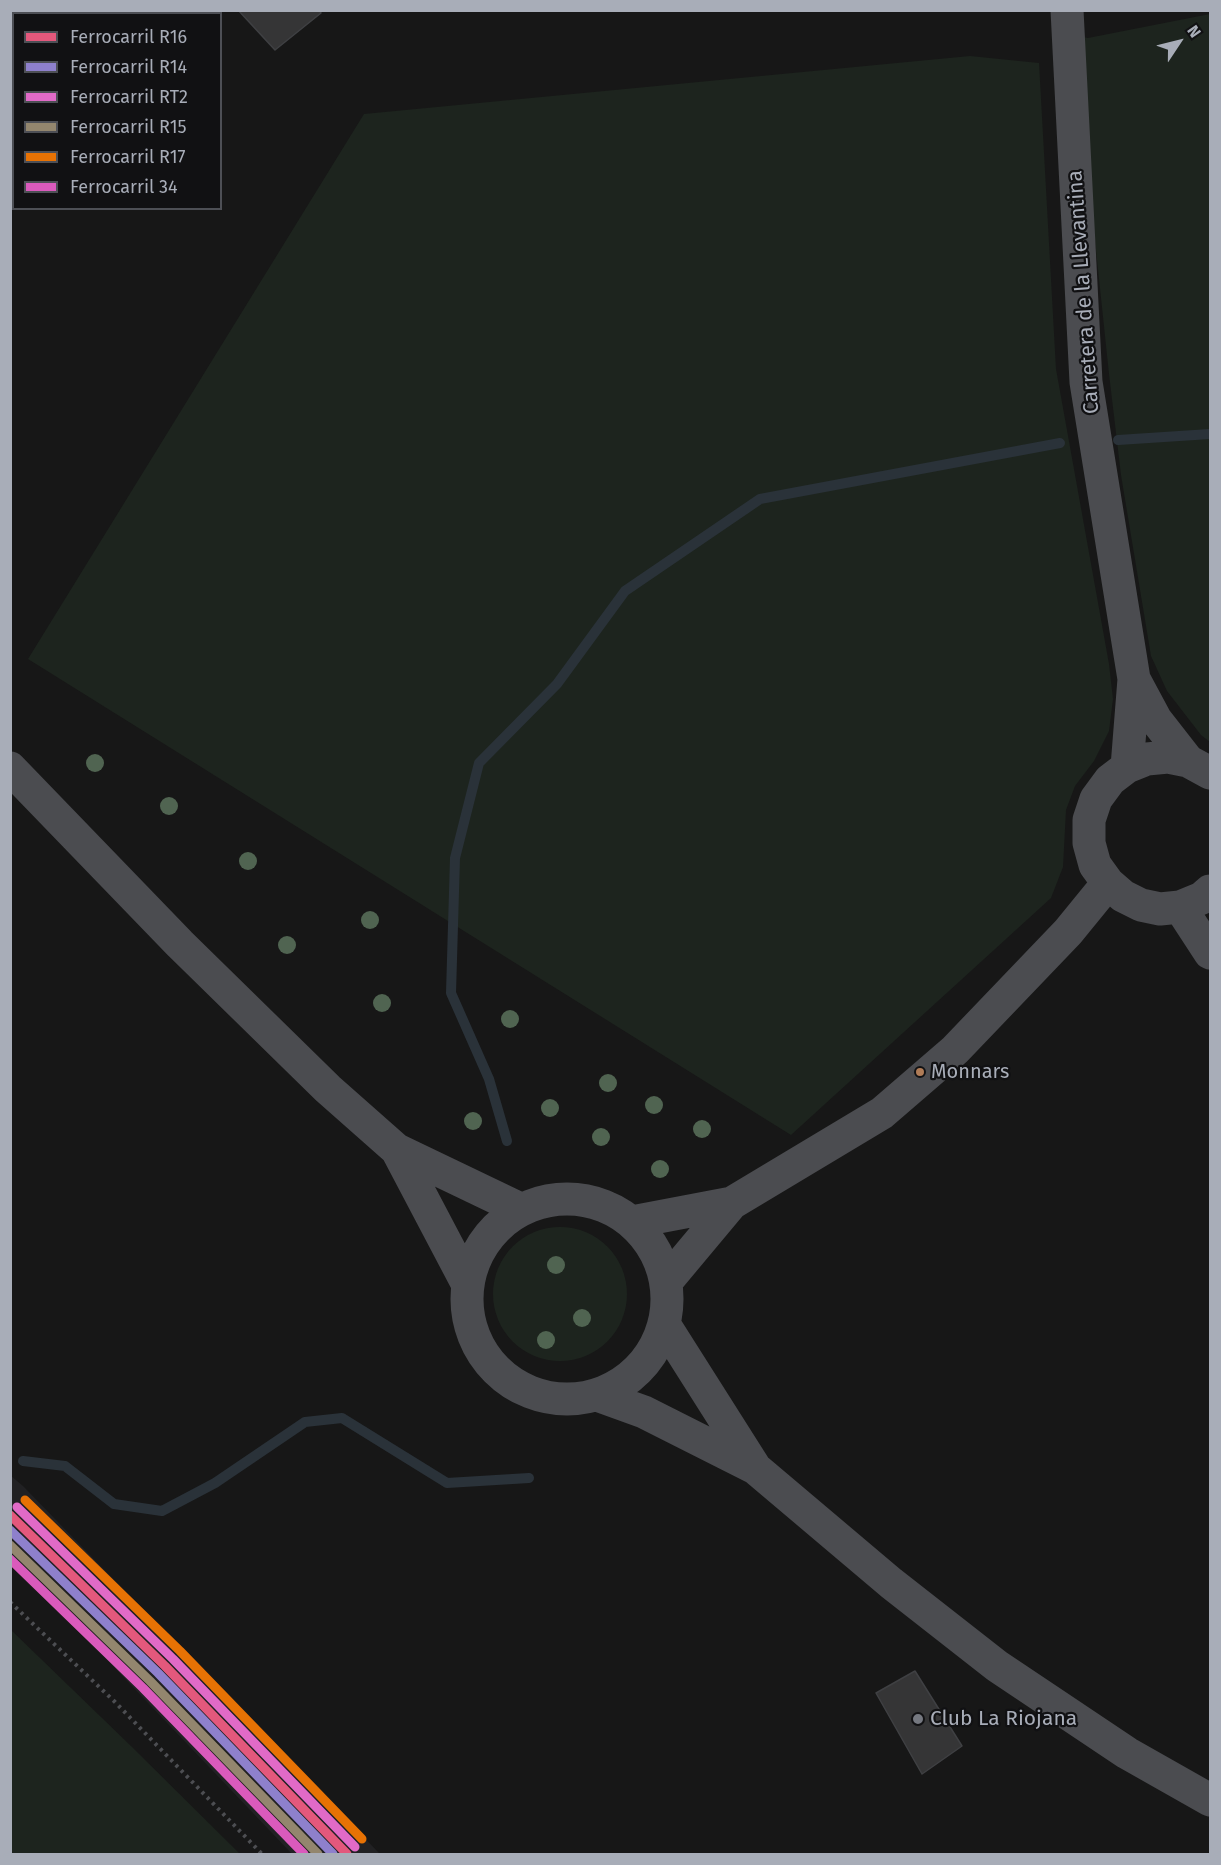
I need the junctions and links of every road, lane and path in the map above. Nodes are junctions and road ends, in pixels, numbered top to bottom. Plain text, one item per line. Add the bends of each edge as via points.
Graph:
1 (1067, 10) edge
2 (1134, 679) junction
3 (1127, 767) junction
4 (1199, 767) edge
5 (10, 768) edge
6 (1108, 884) junction
7 (1210, 891) edge
8 (1180, 907) junction
9 (1210, 953) edge
10 (396, 1150) junction
11 (732, 1203) junction
12 (520, 1209) junction
13 (632, 1222) junction
14 (666, 1282) junction
15 (467, 1284) junction
16 (664, 1324) junction
17 (597, 1395) junction
18 (754, 1468) junction
19 (10, 1602) edge
20 (1210, 1800) edge
21 (262, 1854) edge

1 - 2 street, Carretera de la Llevantina via 1086,382
2 - 3 street, Carretera de la Llevantina
2 - 4 street, Carretera de la Llevantina via 1156,720
3 - 4 street via 1157,758
3 - 6 street via 1096,798 1089,820 1089,843 1095,864
5 - 10 street via 180,944
6 - 8 street via 1141,905 1160,909
6 - 11 street via 1068,932 955,1050 882,1113
7 - 8 street
8 - 9 street
10 - 12 street
10 - 15 street
11 - 13 street
11 - 14 street
12 - 13 street via 560,1198 600,1204
12 - 15 street via 491,1231 476,1254
13 - 14 street via 655,1250
14 - 16 street
15 - 17 street via 468,1317 483,1354 495,1370 524,1390 558,1399
16 - 17 street via 650,1356 625,1381
16 - 18 street
17 - 18 street via 644,1412
18 - 20 street via 997,1666 1127,1754
19 - 21 path via 115,1702

